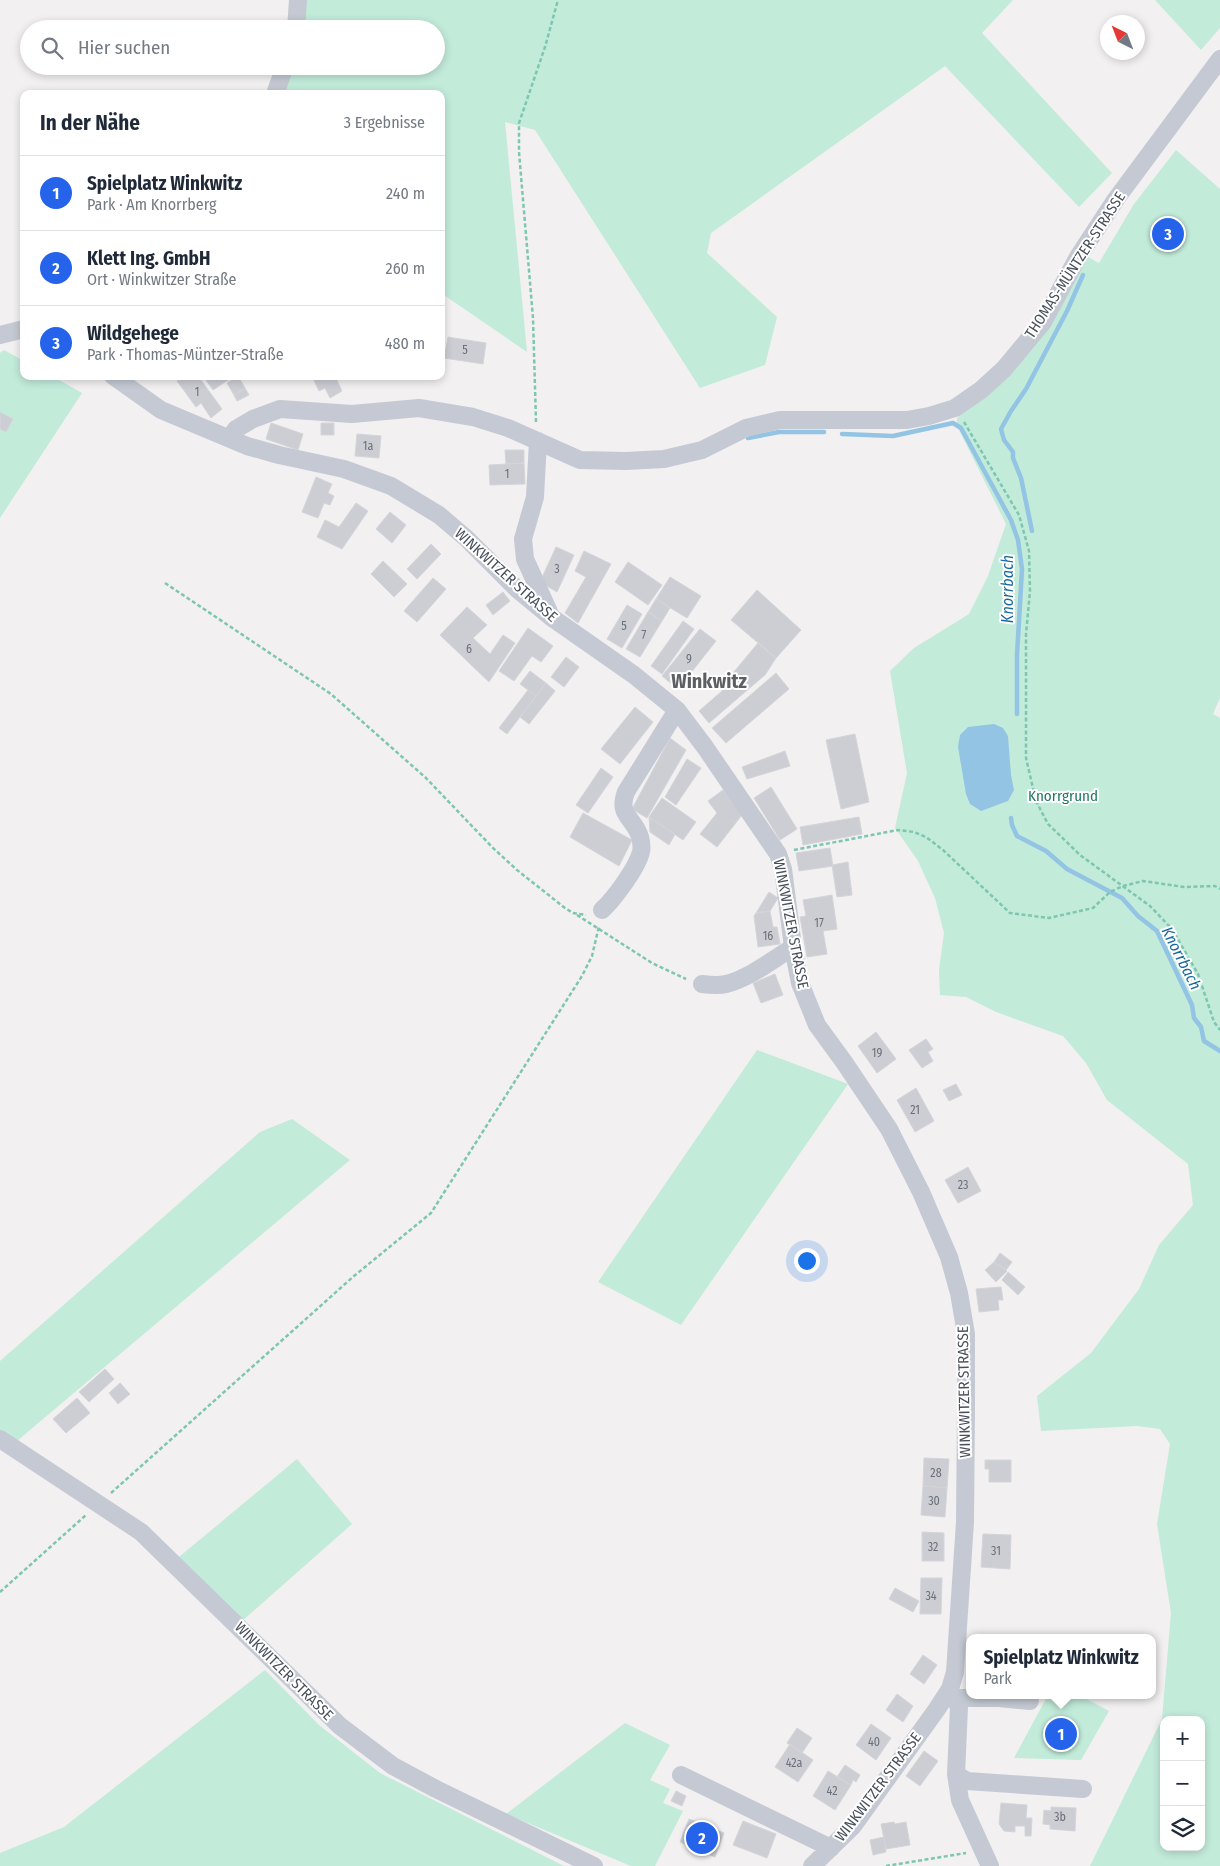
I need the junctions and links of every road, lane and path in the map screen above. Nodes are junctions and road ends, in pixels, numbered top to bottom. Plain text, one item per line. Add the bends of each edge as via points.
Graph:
1 (298, 0) edge
2 (558, 0) edge
3 (297, 20) edge
4 (1220, 59) edge
5 (281, 75) edge
6 (276, 90) edge
7 (20, 330) edge
8 (0, 335) edge
9 (119, 380) edge
10 (955, 408) junction
11 (230, 438) junction
12 (538, 441) junction
13 (165, 583) dead end
14 (551, 617) junction
15 (677, 710) junction
16 (778, 854) junction
17 (1123, 886) junction
18 (1220, 889) edge
19 (602, 910) junction
20 (573, 913) junction
21 (599, 929) junction
22 (793, 947) junction
23 (702, 984) joint
24 (1220, 1030) edge
25 (0, 1439) edge
26 (100, 1503) junction
27 (0, 1592) edge
28 (953, 1693) junction
29 (966, 1694) edge
30 (1009, 1699) edge
31 (1030, 1701) dead end
32 (956, 1774) junction
33 (681, 1775) dead end
34 (1083, 1789) dead end
35 (831, 1848) junction
36 (989, 1862) edge
37 (594, 1866) edge
38 (812, 1866) edge
39 (886, 1866) edge

1 - 3 street
2 - 12 path via 519,123
4 - 10 street, THOMAS-MÜNTZER-STRASSE via 1116,199 1078,257 1043,322 1004,369
5 - 6 street
7 - 8 street
9 - 11 street, WINKWITZER STRASSE via 161,410
10 - 12 street, THOMAS-MÜNTZER-STRASSE via 906,420 780,420 746,428 702,450 664,459 580,460
10 - 17 path via 1019,515 1028,552 1026,758 1036,802 1048,824 1080,856
11 - 12 street, THOMAS-MÜNTZER-STRASSE via 236,429 253,419 280,409 352,414 419,408 473,417
11 - 14 street, WINKWITZER STRASSE via 279,455 344,469 391,486 439,515
12 - 14 street via 535,497 523,539 528,567
13 - 20 path via 331,694 426,778 517,870
14 - 15 street, WINKWITZER STRASSE via 634,675
15 - 16 street, WINKWITZER STRASSE
15 - 19 street via 626,792 622,809 640,836 642,851 618,891
16 - 17 path via 898,830 914,832 943,850 1010,914 1050,918 1093,908 1110,892
16 - 22 street, WINKWITZER STRASSE via 783,869
17 - 18 path via 1143,881
17 - 24 path via 1150,906 1172,929 1198,974 1214,1022
19 - 20 path via 591,914
19 - 21 path
20 - 21 path
21 - 23 path via 652,963
21 - 26 path via 592,956 582,976 431,1212 354,1276
22 - 23 street via 726,984
22 - 28 street, WINKWITZER STRASSE via 800,982 817,1025 888,1129 921,1192 949,1257 959,1293 966,1334 965,1522
25 - 26 street, WINKWITZER STRASSE
26 - 27 path
26 - 37 street, WINKWITZER STRASSE via 141,1532 340,1726 393,1766
28 - 29 street
28 - 32 street via 959,1706
28 - 35 street, WINKWITZER STRASSE via 937,1709 853,1826
30 - 31 street
32 - 34 street via 967,1781
32 - 36 street via 960,1800
33 - 35 street
35 - 38 street, WINKWITZER STRASSE
36 - 39 path via 969,1852

